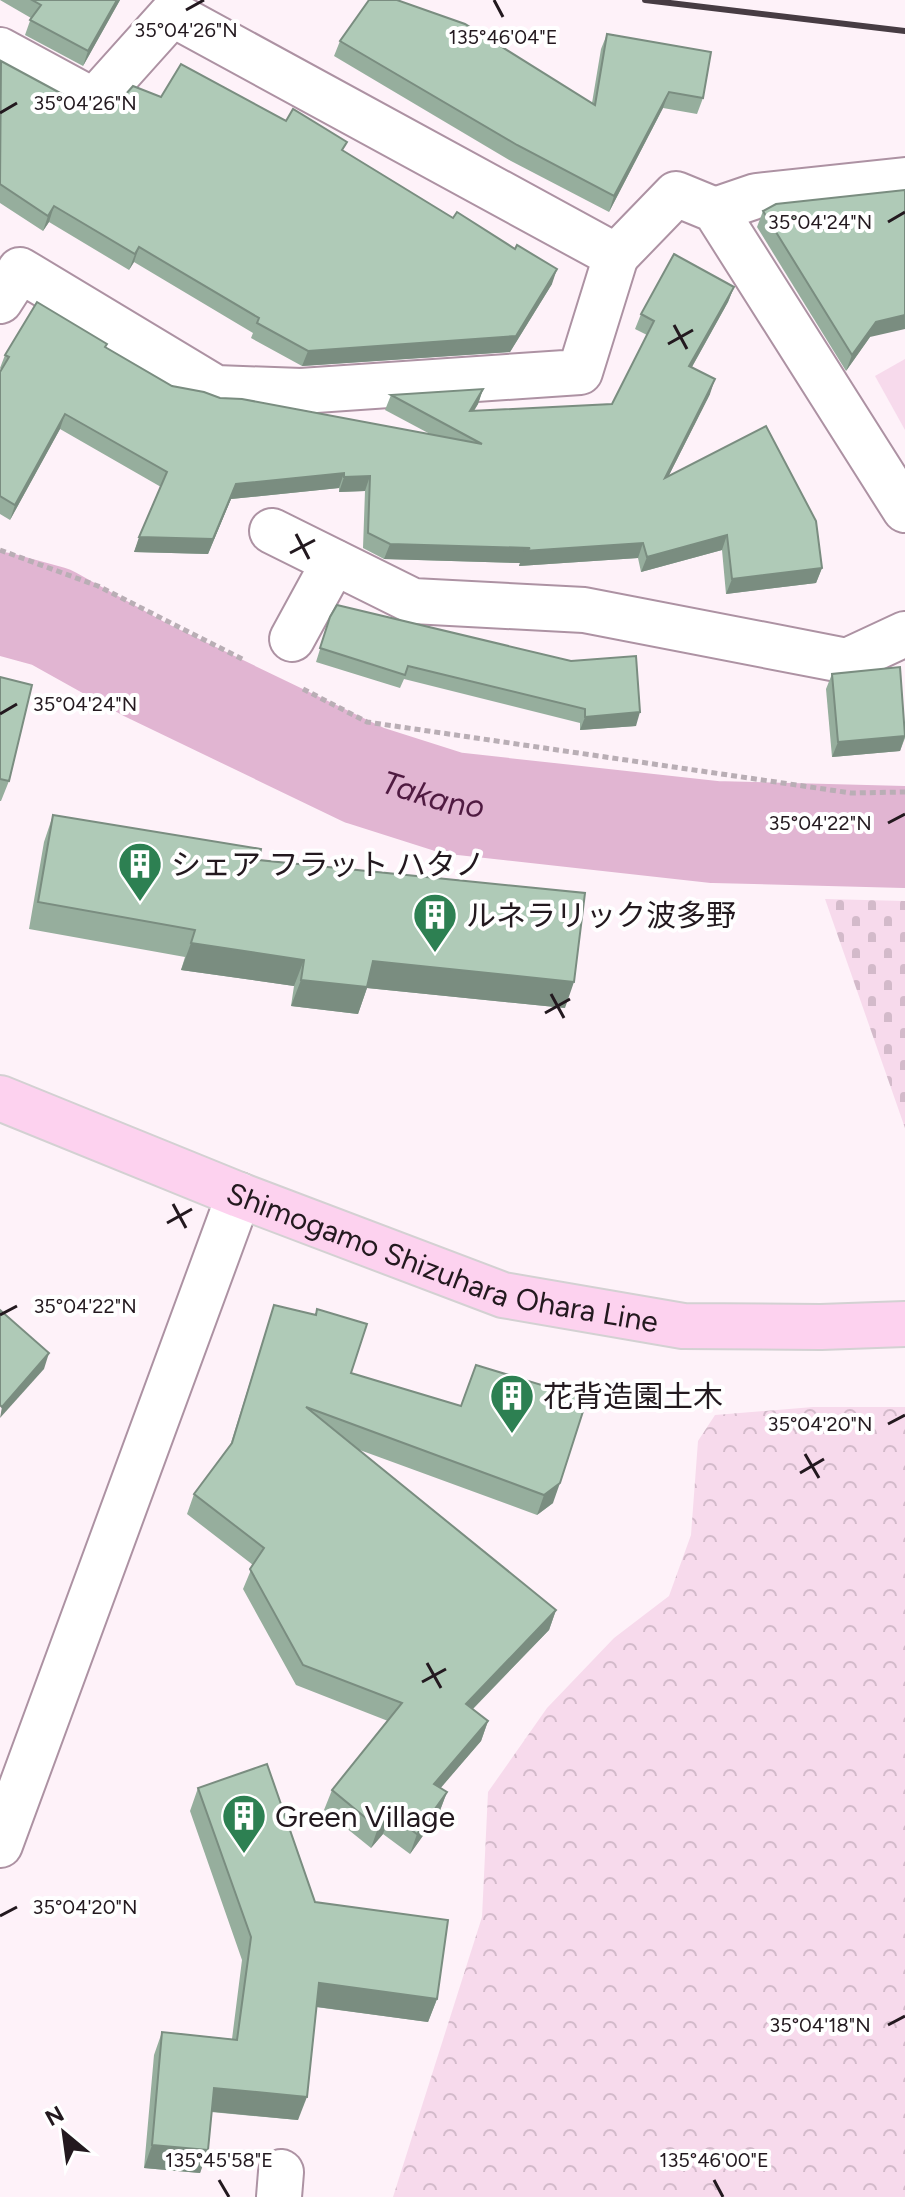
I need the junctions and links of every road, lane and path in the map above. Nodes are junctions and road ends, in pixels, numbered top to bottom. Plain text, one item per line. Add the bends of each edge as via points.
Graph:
1 (0, 50) edge
2 (905, 180) edge
3 (715, 210) junction
4 (616, 256) junction
5 (0, 301) edge
6 (905, 510) edge
7 (272, 531) dead end
8 (0, 550) edge
9 (334, 562) junction
10 (905, 634) edge
11 (292, 639) dead end
12 (254, 665) dead end
13 (297, 686) dead end
14 (905, 792) edge
15 (0, 1098) edge
16 (239, 1195) junction
17 (905, 1324) edge
18 (0, 1845) edge

1 - 4 street via 94,101 172,14
2 - 3 street via 756,196
3 - 4 street via 676,194
3 - 6 street
4 - 5 street via 580,372 301,391 216,388 20,270
7 - 9 street
8 - 12 path via 98,586
9 - 10 street via 413,601 584,610 847,661
9 - 11 street
13 - 14 path via 367,722 851,793
15 - 16 main road, Shimogamo Shizuhara Ohara Line
16 - 17 main road, Shimogamo Shizuhara Ohara Line via 503,1295 589,1312 683,1326
16 - 18 street

